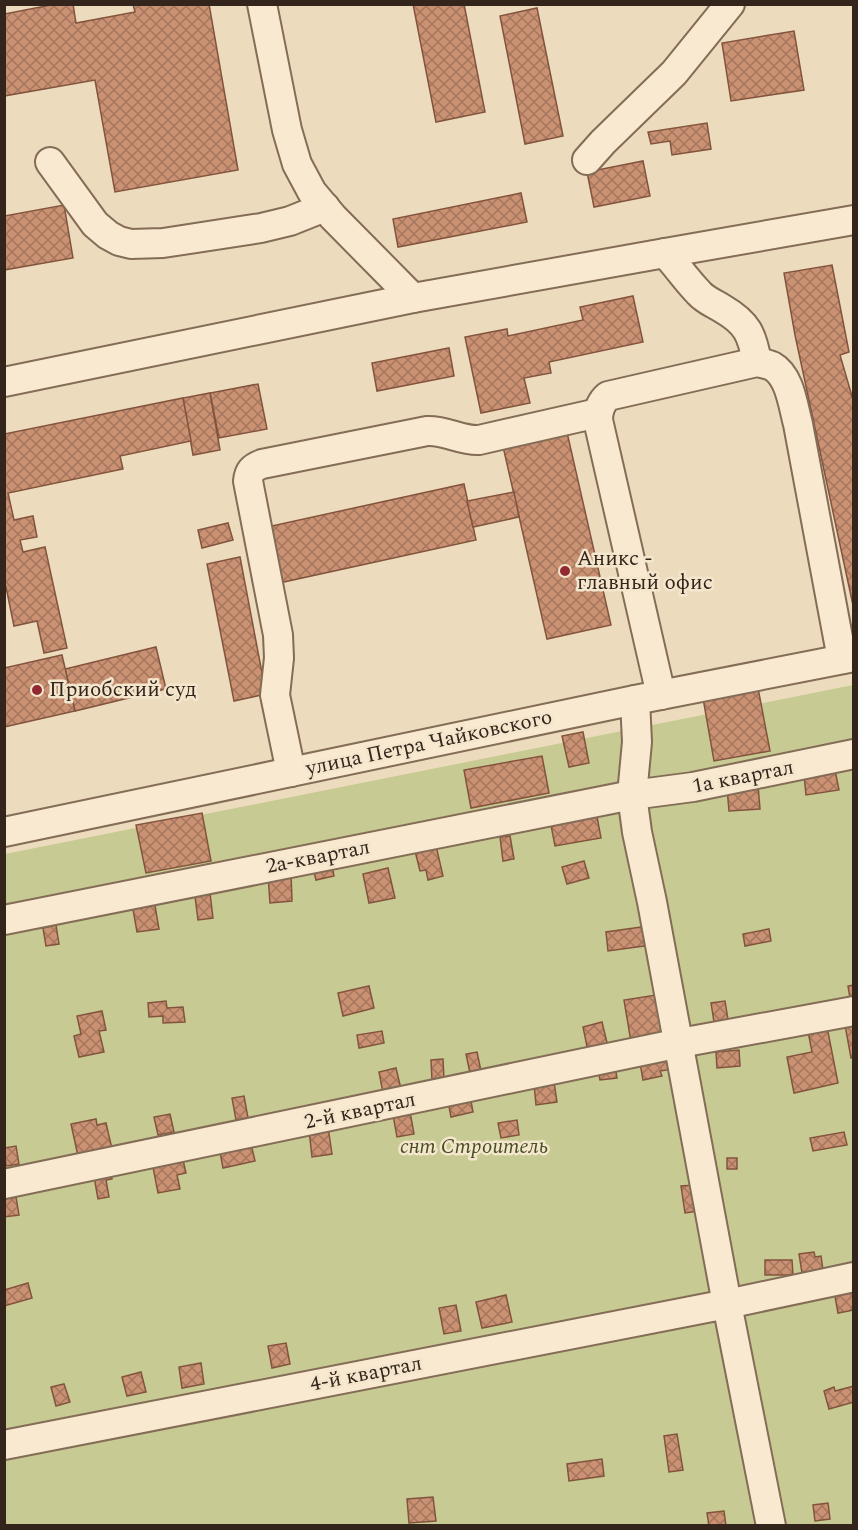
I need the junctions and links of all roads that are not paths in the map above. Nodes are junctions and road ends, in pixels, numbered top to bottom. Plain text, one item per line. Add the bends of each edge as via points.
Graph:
1 (262, 4) edge
2 (730, 4) edge
3 (587, 159) dead end
4 (50, 162) dead end
5 (325, 207) junction
6 (854, 220) edge
7 (665, 253) junction
8 (413, 298) junction
9 (757, 362) junction
10 (4, 382) edge
11 (598, 413) junction
12 (848, 658) edge
13 (648, 697) junction
14 (854, 754) edge
15 (291, 772) junction
16 (632, 795) junction
17 (4, 832) edge
18 (4, 920) edge
19 (854, 1011) edge
20 (680, 1043) junction
21 (4, 1184) edge
22 (854, 1277) edge
23 (727, 1304) junction
24 (4, 1445) edge
25 (771, 1526) edge

1 - 5 street via 297,164
2 - 3 street via 674,73
4 - 5 street via 95,224 108,235 131,244 261,228
5 - 8 street
6 - 7 street
7 - 8 street
7 - 9 street via 700,295 745,326 754,343
8 - 10 street
9 - 11 street via 609,396
9 - 12 street via 773,367 786,383
11 - 13 street
11 - 15 street via 470,441 428,431 252,467 248,481 278,635 275,695
12 - 13 street, улица Петра Чайковского
13 - 15 street, улица Петра Чайковского
13 - 16 street
14 - 16 street, 1а квартал via 693,787
15 - 17 street, улица Петра Чайковского
16 - 18 street, 2а-квартал
16 - 20 street
19 - 20 street, 2-й квартал
20 - 21 street, 2-й квартал
20 - 23 street
22 - 23 street, 4-й квартал
23 - 24 street, 4-й квартал
23 - 25 street

